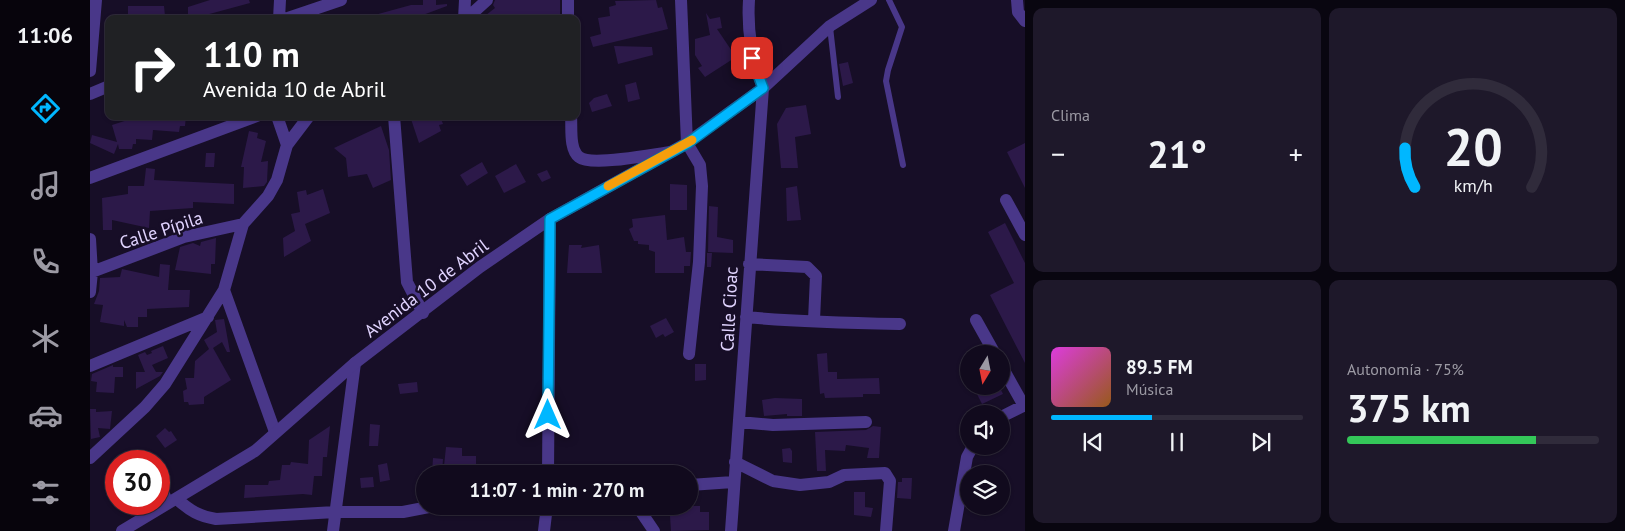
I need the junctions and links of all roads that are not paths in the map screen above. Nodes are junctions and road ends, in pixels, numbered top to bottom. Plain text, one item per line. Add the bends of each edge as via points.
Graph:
1 (96, 0) edge
2 (280, 0) edge
3 (341, 0) edge
4 (465, 0) edge
5 (487, 0) edge
6 (568, 0) edge
7 (681, 0) edge
8 (749, 0) edge
9 (871, 0) edge
10 (889, 0) edge
11 (1016, 0) edge
12 (90, 3) edge
13 (279, 15) edge
14 (298, 15) edge
15 (465, 15) edge
16 (470, 15) edge
17 (568, 15) edge
18 (1025, 21) edge
19 (830, 26) junction
20 (90, 71) edge
21 (105, 88) edge
22 (763, 88) junction
23 (90, 94) edge
24 (838, 98) dead end
25 (246, 120) edge
26 (278, 120) edge
27 (306, 120) edge
28 (394, 120) edge
29 (571, 120) edge
30 (688, 143) junction
31 (287, 145) junction
32 (671, 152) junction
33 (903, 165) dead end
34 (90, 178) edge
35 (1006, 200) dead end
36 (550, 219) junction
37 (243, 224) junction
38 (1025, 235) edge
39 (90, 239) edge
40 (749, 264) junction
41 (92, 272) junction
42 (224, 290) junction
43 (90, 292) edge
44 (423, 313) junction
45 (208, 317) junction
46 (746, 318) junction
47 (814, 320) junction
48 (976, 320) dead end
49 (900, 324) dead end
50 (990, 345) edge
51 (689, 354) dead end
52 (355, 364) junction
53 (90, 366) edge
54 (1010, 381) edge
55 (1024, 406) edge
56 (1010, 413) edge
57 (739, 422) junction
58 (866, 422) dead end
59 (275, 432) junction
60 (968, 455) edge
61 (90, 458) edge
62 (735, 462) junction
63 (548, 465) edge
64 (733, 482) junction
65 (698, 484) edge
66 (170, 494) edge
67 (175, 501) junction
68 (416, 509) edge
69 (334, 512) junction
70 (545, 515) edge
71 (643, 515) edge
72 (130, 529) edge
73 (333, 531) edge
74 (544, 531) edge
75 (654, 531) edge
76 (731, 531) edge
77 (886, 531) edge
78 (954, 531) edge

1 - 12 street
1 - 20 street
2 - 13 street
3 - 14 street
4 - 15 street
5 - 16 street
6 - 17 street
7 - 30 street
8 - 22 street via 747,25 752,58
9 - 19 street, Avenida 10 de Abril
10 - 33 lane via 902,27 886,82
11 - 18 street via 1018,12
19 - 22 street, Avenida 10 de Abril
19 - 24 lane
21 - 23 street
22 - 30 street, Avenida 10 de Abril
22 - 40 street, Calle Cioac
25 - 34 street
26 - 31 street
27 - 31 street
28 - 44 street via 407,282
29 - 32 street via 573,149 580,158 592,162
30 - 32 street, Avenida 10 de Abril
30 - 51 street via 700,165 702,196
31 - 37 street via 277,180 268,196
32 - 36 street, Avenida 10 de Abril
35 - 38 street
36 - 44 street, Avenida 10 de Abril
36 - 63 street
37 - 41 street, Calle Pípila via 184,237
37 - 42 street
39 - 41 street
40 - 46 street, Calle Cioac
40 - 47 street via 807,267 813,271 816,276
41 - 43 street
42 - 45 street
42 - 59 street
44 - 52 street, Avenida 10 de Abril
45 - 53 street
45 - 61 street via 165,384
46 - 47 street
46 - 57 street, Calle Cioac
47 - 49 street
48 - 50 street
52 - 59 street, Avenida 10 de Abril
52 - 69 street
54 - 55 street
55 - 56 street
57 - 58 street via 773,425
57 - 62 street, Calle Cioac
59 - 67 street, Avenida 10 de Abril via 255,451
60 - 78 street
62 - 64 street, Calle Cioac
62 - 77 street via 773,481 800,485 828,482 844,476 885,473 889,476
64 - 65 street
64 - 76 street, Calle Cioac
66 - 67 lane
67 - 69 street via 190,511 216,519
67 - 72 street, Avenida 10 de Abril
68 - 69 street
69 - 73 street
70 - 74 street
71 - 75 street

